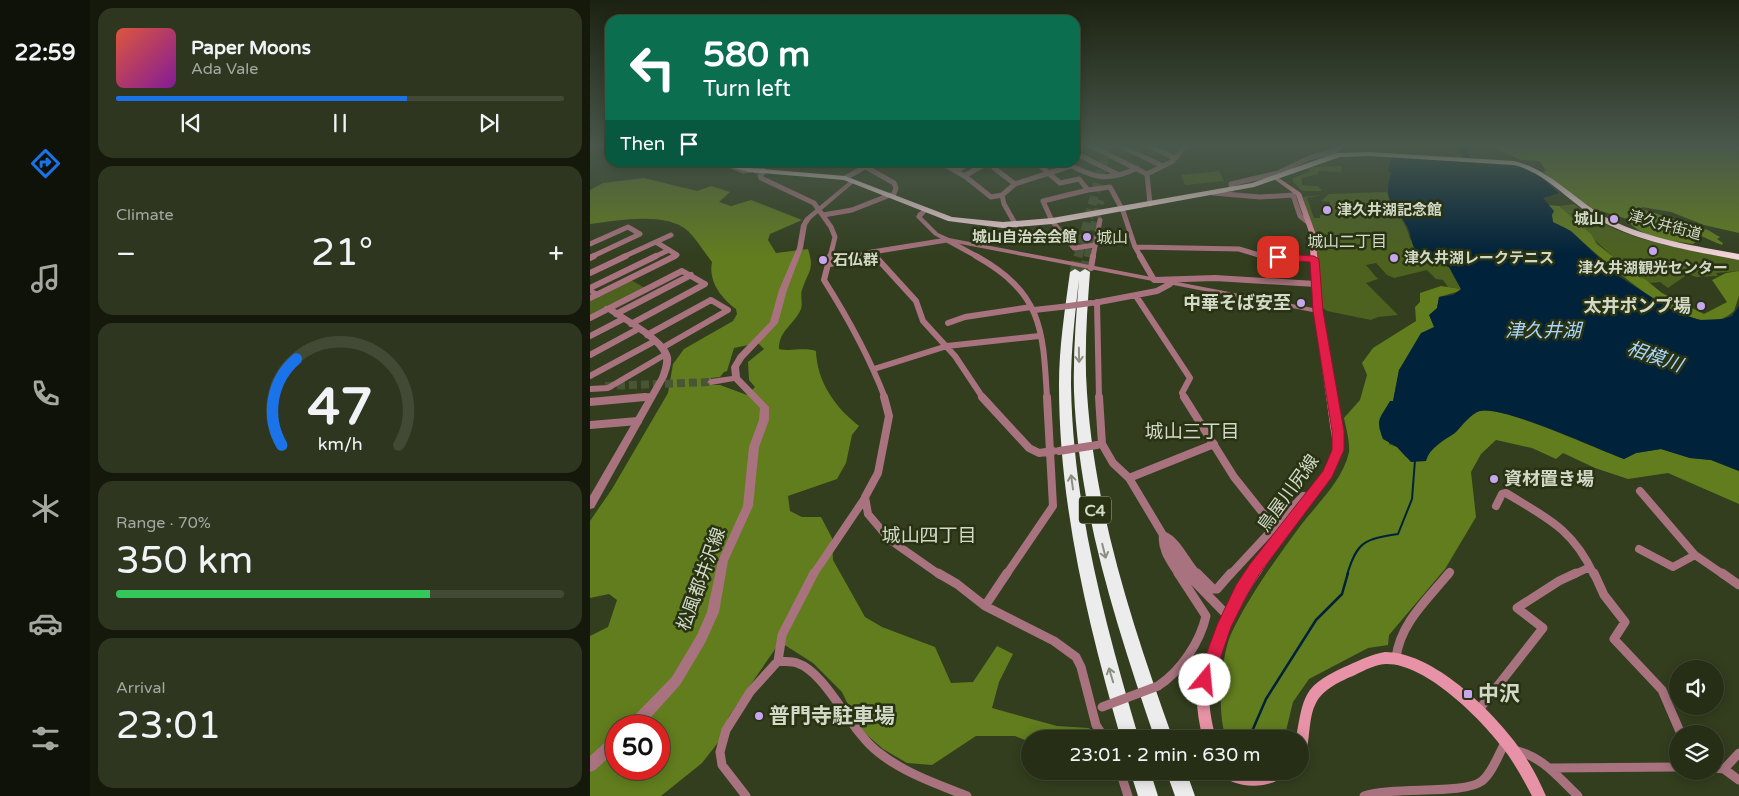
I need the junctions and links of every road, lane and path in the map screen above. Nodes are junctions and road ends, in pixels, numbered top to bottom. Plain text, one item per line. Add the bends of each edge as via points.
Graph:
1 (771, 182) edge
2 (846, 182) edge
3 (857, 182) edge
4 (892, 182) edge
5 (972, 182) edge
6 (1013, 182) edge
7 (1021, 182) edge
8 (1082, 182) edge
9 (1148, 182) edge
10 (1239, 182) edge
11 (1259, 182) edge
12 (1282, 182) edge
13 (1552, 182) edge
14 (1015, 184) junction
15 (1232, 189) junction
16 (1088, 190) junction
17 (1213, 193) junction
18 (1002, 195) junction
19 (892, 196) junction
20 (1150, 204) junction
21 (818, 207) junction
22 (1122, 209) junction
23 (925, 210) junction
24 (823, 215) junction
25 (1052, 221) junction
26 (1098, 222) dead end
27 (1309, 223) junction
28 (1016, 225) junction
29 (671, 235) dead end
30 (947, 240) junction
31 (656, 242) junction
32 (590, 244) edge
33 (1095, 245) junction
34 (1135, 247) junction
35 (669, 250) junction
36 (872, 252) junction
37 (1739, 257) edge
38 (590, 258) edge
39 (1314, 259) junction
40 (827, 264) junction
41 (1084, 270) junction
42 (590, 273) edge
43 (691, 275) junction
44 (1154, 280) junction
45 (1170, 284) junction
46 (1316, 284) junction
47 (592, 293) edge
48 (1136, 296) junction
49 (1094, 302) junction
50 (1033, 309) junction
51 (1318, 311) junction
52 (616, 314) junction
53 (590, 318) edge
54 (948, 323) dead end
55 (635, 327) junction
56 (590, 336) edge
57 (1039, 336) junction
58 (651, 338) junction
59 (947, 346) junction
60 (664, 351) junction
61 (590, 355) edge
62 (874, 369) junction
63 (590, 376) edge
64 (736, 378) junction
65 (711, 382) tunnel mouth
66 (590, 389) edge
67 (652, 396) junction
68 (590, 402) edge
69 (638, 421) junction
70 (590, 426) edge
71 (1100, 444) junction
72 (1214, 444) junction
73 (1050, 452) junction
74 (1129, 478) junction
75 (1640, 491) dead end
76 (1311, 497) junction
77 (865, 498) junction
78 (590, 504) edge
79 (1496, 506) dead end
80 (1274, 527) junction
81 (1163, 535) junction
82 (1639, 550) dead end
83 (1695, 554) junction
84 (1590, 567) junction
85 (1450, 572) dead end
86 (1739, 584) edge
87 (985, 606) junction
88 (1228, 616) junction
89 (1396, 658) junction
90 (778, 661) junction
91 (1097, 709) junction
92 (1478, 711) junction
93 (644, 715) edge
94 (1677, 725) edge
95 (1099, 730) edge
96 (1127, 730) edge
97 (1161, 730) edge
98 (1208, 730) edge
99 (1303, 730) edge
100 (1509, 745) junction
101 (605, 752) edge
102 (1739, 753) edge
103 (590, 765) edge
104 (1724, 765) edge
105 (1669, 767) edge
106 (1550, 768) junction
107 (1724, 772) edge
108 (1123, 780) edge
109 (1143, 780) edge
110 (1179, 780) edge
111 (1739, 780) edge
112 (746, 796) edge
113 (967, 796) edge
114 (1128, 796) edge
115 (1148, 796) edge
116 (1185, 796) edge
117 (1364, 796) edge
118 (1539, 796) edge
119 (1578, 796) edge

1 - 21 street
2 - 21 street
3 - 19 highway
4 - 19 street via 896,188
5 - 18 street via 989,196
6 - 14 street
7 - 14 street
8 - 16 street
9 - 20 street
10 - 15 street via 1231,184
11 - 15 highway
12 - 27 main road, 鳥屋川尻線 via 1298,193
13 - 37 highway, 津久井街道 via 1584,208 1618,226 1675,244
14 - 18 street
15 - 17 highway
16 - 22 street via 1110,187
16 - 25 street via 1043,201
17 - 20 highway
17 - 27 street via 1293,196 1300,216
18 - 28 street
19 - 23 highway
19 - 24 street via 852,210
20 - 22 highway
21 - 24 street
21 - 64 street via 804,225 800,248 774,323 741,357 736,367
22 - 25 highway
22 - 34 street
23 - 28 highway via 965,222
23 - 30 street via 920,217 936,234
24 - 40 street via 835,236
25 - 28 highway
25 - 33 street via 1074,248
26 - 33 street
27 - 39 main road, 鳥屋川尻線
29 - 31 street
30 - 36 street
30 - 41 street
30 - 50 street via 994,267 1016,284
31 - 35 street
31 - 42 street
32 - 38 street via 628,227 640,234
33 - 41 street
34 - 39 street via 1240,249 1262,256
34 - 44 street
35 - 47 street
35 - 47 street via 677,255
36 - 40 street
36 - 59 street via 916,301 923,321
39 - 46 main road, 鳥屋川尻線
40 - 62 street via 824,280
41 - 44 street
96 -> 41 highway, C4 via 1108,666 1089,583 1070,463 1065,385 1069,318
41 -> 97 highway, C4 via 1079,349 1086,460 1113,586
43 - 52 street
43 - 52 street via 680,272
43 - 55 street via 705,285
44 - 45 street
44 - 46 street via 1236,278
45 - 48 street via 1157,292
45 - 51 street
46 - 51 main road, 鳥屋川尻線
48 - 49 street
48 - 72 street via 1190,378 1182,393
49 - 50 street, bridge
49 - 71 street
50 - 54 street via 965,317
50 - 57 street
51 - 76 main road, 鳥屋川尻線 via 1338,441 1332,468
52 - 53 street
52 - 55 street
52 - 56 street
55 - 58 street
55 - 61 street
57 - 59 street
57 - 73 street via 1044,351
58 - 60 street
58 - 60 street via 712,300 728,310
58 - 63 street
59 - 62 street
59 - 73 street via 982,397 1029,448 1039,454
60 - 66 street via 608,388
60 - 67 street via 665,370
62 - 77 street via 885,395 889,416 878,474
64 - 65 street
64 - 93 street, 松風都井沢線 via 765,407 754,447 748,506 724,561 713,612 701,639 676,681
67 - 68 street
67 - 69 street
69 - 70 street
69 - 78 street
71 - 73 street, bridge
71 - 74 street via 1110,460
72 - 74 street
72 - 80 street via 1234,477
73 - 87 street via 1053,506
74 - 81 street
75 - 83 street
76 - 80 street via 1303,496
76 - 88 main road, 鳥屋川尻線 via 1252,574
77 - 87 street via 868,514 890,540
77 - 90 street via 815,572 782,635
79 - 84 street via 1502,494 1506,494 1559,526 1575,541
80 - 81 street via 1215,590 1190,567 1172,539
81 - 88 street via 1183,570
81 - 91 street, bridge via 1167,556 1206,616 1197,638 1173,674 1158,686
82 - 83 street via 1673,567
83 - 86 street
84 - 92 street via 1559,581 1518,608 1543,628
84 - 94 street via 1604,595 1625,622 1614,639 1662,690
85 - 89 street via 1408,624 1397,644
87 - 91 street via 1054,641 1076,657
88 - 98 main road, 鳥屋川尻線 via 1209,663 1204,686 1203,705
89 - 92 main road via 1410,661 1430,673
89 - 99 main road via 1375,660 1318,690 1307,709
90 - 112 street via 740,705 721,743 722,765
90 - 113 street via 800,664 810,672 868,744 892,763
91 - 95 street via 1096,725
92 - 100 main road
100 - 106 street via 1527,752
100 - 117 street via 1476,784 1457,788 1384,791
100 - 118 main road
101 - 103 street
102 - 104 street
105 - 106 street
106 - 119 street
107 - 111 street
108 - 114 street
109 - 115 highway
110 - 116 highway

